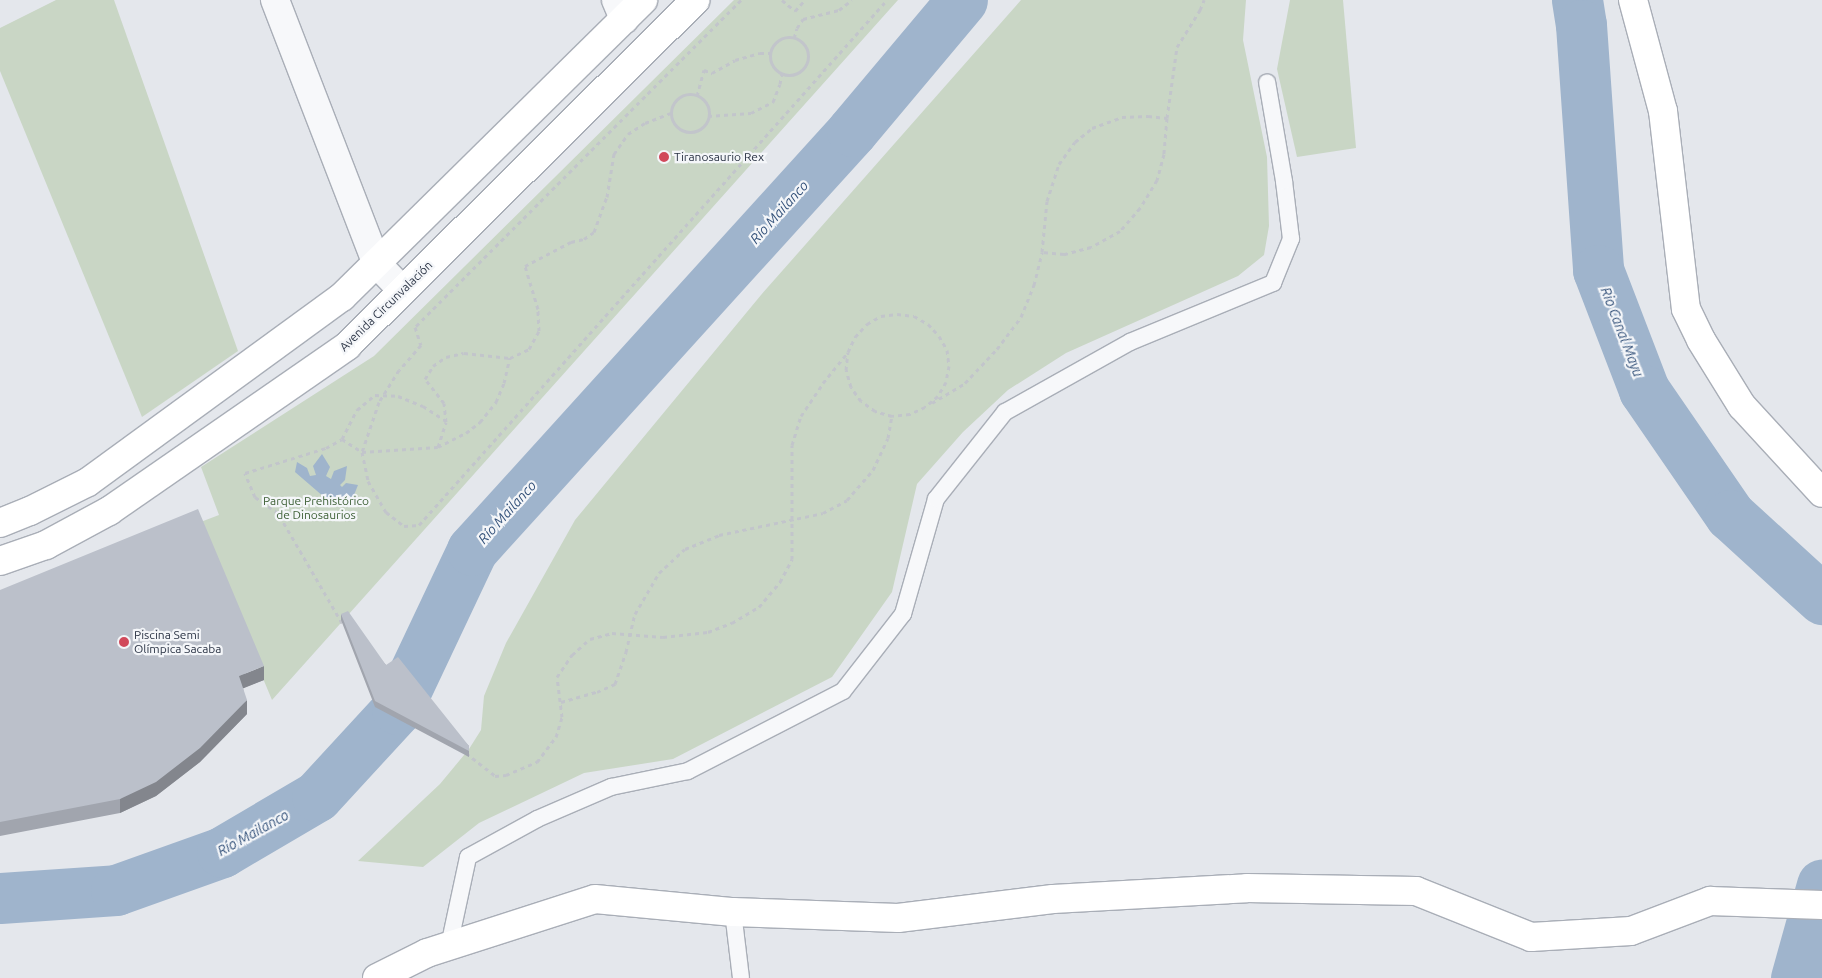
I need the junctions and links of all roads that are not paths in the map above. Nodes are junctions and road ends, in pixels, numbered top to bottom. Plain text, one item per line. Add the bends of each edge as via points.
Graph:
1 (275, 0) edge
2 (643, 0) edge
3 (696, 0) edge
4 (1633, 0) edge
5 (620, 10) edge
6 (1267, 82) dead end
7 (377, 264) junction
8 (403, 291) junction
9 (156, 432) junction
10 (173, 466) junction
11 (1822, 493) edge
12 (0, 523) edge
13 (0, 561) edge
14 (1822, 905) edge
15 (734, 912) junction
16 (450, 946) junction
17 (377, 978) edge
18 (741, 978) edge

1 - 7 street
2 - 5 street
3 - 8 street, Avenida Circunvalación
4 - 11 street via 1663,111 1686,309 1701,340 1742,406
5 - 7 street
6 - 16 lane via 1291,239 1273,283 1130,342 1005,412 936,499 903,614 843,691 688,771 611,786 538,819 468,857
7 - 8 street
7 - 9 street via 342,298
8 - 10 street, Avenida Circunvalación via 347,346
9 - 10 street
9 - 12 street via 88,482
10 - 13 street, Avenida Circunvalación via 109,511 46,545
14 - 15 street via 1710,901 1631,931 1531,937 1416,891 1247,888 1053,899 898,918
15 - 16 street via 595,899
15 - 18 lane
16 - 17 street via 427,953

